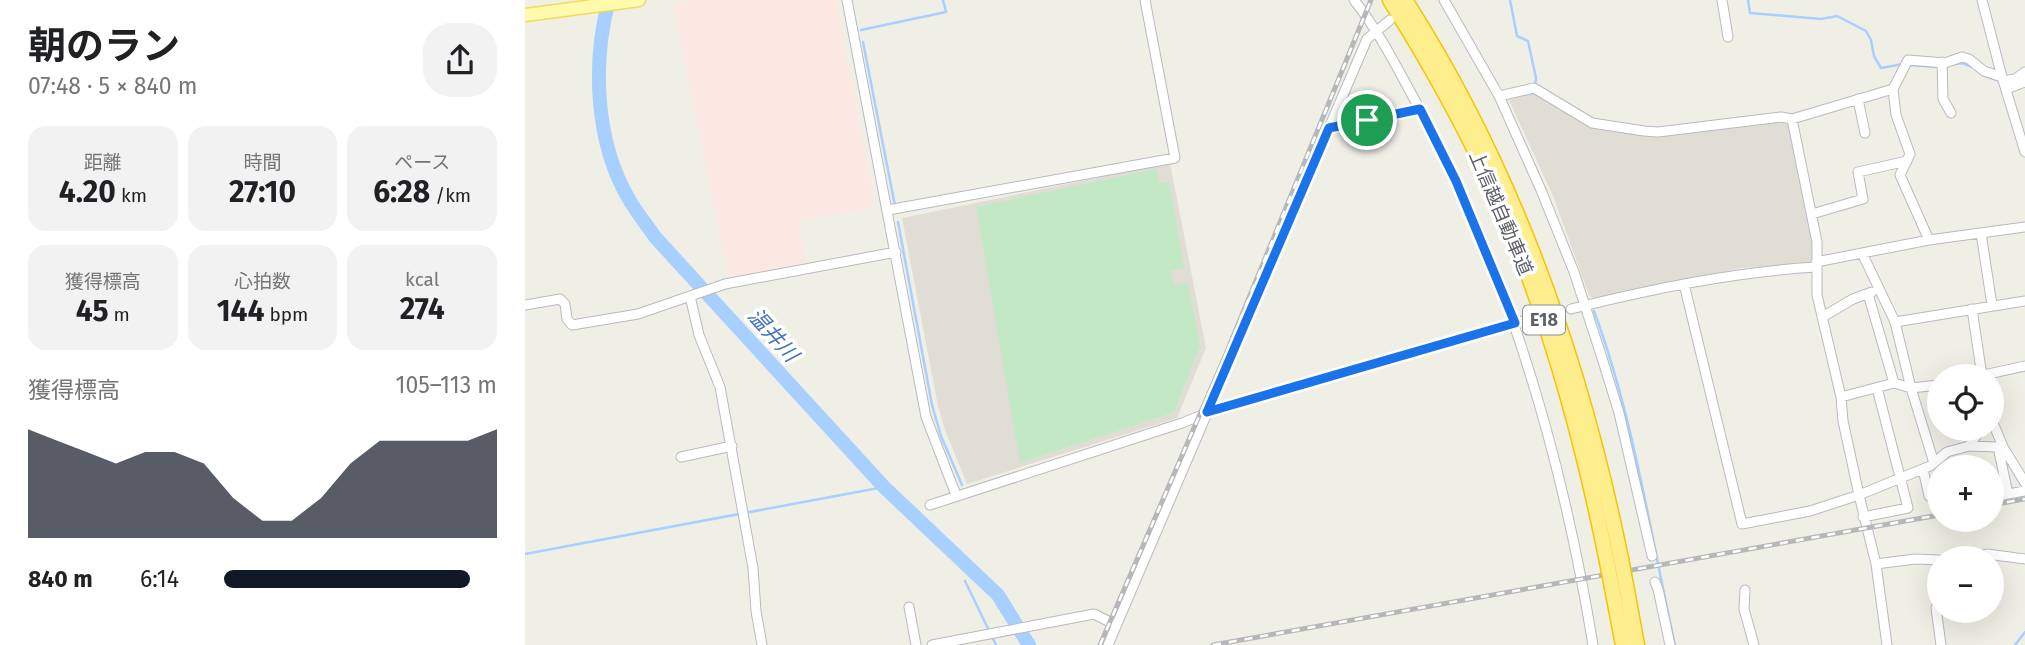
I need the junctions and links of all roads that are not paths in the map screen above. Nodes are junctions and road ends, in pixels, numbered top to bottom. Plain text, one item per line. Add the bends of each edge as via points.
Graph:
1 (639, 0) edge
2 (847, 0) edge
3 (1145, 0) edge
4 (1354, 0) edge
5 (1382, 0) edge
6 (1390, 0) edge
7 (1405, 0) edge
8 (1413, 0) edge
9 (1444, 0) edge
10 (1722, 0) edge
11 (1982, 0) edge
12 (594, 4) edge
13 (525, 15) edge
14 (1390, 20) dead end
15 (1376, 30) junction
16 (1728, 37) dead end
17 (1942, 62) junction
18 (2025, 72) edge
19 (2003, 82) junction
20 (2025, 82) edge
21 (1893, 89) junction
22 (1444, 91) junction
23 (1499, 96) junction
24 (1858, 99) junction
25 (1420, 109) junction
26 (1951, 113) dead end
27 (1792, 119) junction
28 (1329, 128) junction
29 (1865, 134) dead end
30 (1483, 136) junction
31 (2025, 152) edge
32 (1907, 161) junction
33 (888, 210) junction
34 (1812, 214) junction
35 (2025, 227) edge
36 (1981, 233) junction
37 (1929, 240) junction
38 (896, 252) junction
39 (1862, 253) junction
40 (1816, 264) junction
41 (1684, 284) junction
42 (1879, 288) junction
43 (1868, 294) junction
44 (690, 296) junction
45 (2025, 301) edge
46 (525, 305) edge
47 (1992, 305) junction
48 (1584, 306) junction
49 (1571, 309) dead end
50 (1972, 309) junction
51 (1824, 316) junction
52 (1526, 320) dead end
53 (1515, 323) junction
54 (1895, 323) junction
55 (1979, 364) edge
56 (2025, 366) edge
57 (2004, 371) edge
58 (1894, 383) junction
59 (1927, 386) edge
60 (1877, 388) junction
61 (1911, 388) junction
62 (1841, 397) junction
63 (1207, 412) junction
64 (1973, 441) edge
65 (1998, 441) edge
66 (731, 446) junction
67 (1969, 446) junction
68 (2000, 447) junction
69 (1932, 455) edge
70 (1943, 455) edge
71 (681, 457) dead end
72 (1927, 467) edge
73 (1923, 469) junction
74 (1901, 478) junction
75 (2025, 483) edge
76 (1927, 487) edge
77 (2025, 491) edge
78 (2008, 494) junction
79 (956, 495) junction
80 (1859, 495) junction
81 (2004, 495) edge
82 (930, 505) dead end
83 (1863, 517) junction
84 (1651, 556) dead end
85 (2004, 556) edge
86 (2025, 559) edge
87 (1927, 560) edge
88 (1614, 561) junction
89 (1876, 564) junction
90 (1655, 582) dead end
91 (1619, 586) junction
92 (1745, 590) dead end
93 (909, 607) dead end
94 (1938, 623) edge
95 (1116, 625) junction
96 (762, 645) edge
97 (916, 645) edge
98 (932, 645) edge
99 (1108, 645) edge
100 (1593, 645) edge
101 (1623, 645) edge
102 (1637, 645) edge
103 (1670, 645) edge
104 (1754, 645) edge
105 (1887, 645) edge
106 (1941, 645) edge

1 - 12 main road
2 - 33 street
3 - 33 street via 1175,158
4 - 15 street
5 - 22 highway
6 - 22 highway, 上信越自動車道 / E18
7 - 30 highway, 上信越自動車道 / E18
8 - 30 highway via 1463,85
9 - 23 street
10 - 16 street
11 - 19 street
12 - 13 main road
14 - 15 street
15 - 25 street
15 - 28 street via 1367,39
17 - 19 street via 1969,59
17 - 21 street via 1908,60
17 - 26 street via 1943,99
18 - 19 street
19 - 20 street
19 - 31 street
21 - 24 street
21 - 32 street via 1896,115 1910,154
22 - 88 highway, 上信越自動車道 / E18 via 1491,183 1537,300
23 - 27 street via 1534,88 1592,123 1644,131
23 - 48 street via 1541,190
24 - 27 street
24 - 29 street
25 - 28 street
25 - 53 street via 1456,181
27 - 34 street
28 - 63 street
30 - 88 highway, 上信越自動車道 / E18 via 1529,239 1569,349 1611,508
32 - 34 street via 1858,172 1863,199
32 - 37 street via 1900,175
33 - 38 street
34 - 40 street
35 - 36 street
36 - 37 street
36 - 47 street
37 - 39 street
38 - 44 street via 725,284
38 - 79 street via 926,417
39 - 40 street
39 - 42 street
40 - 41 street
40 - 51 street via 1817,295
41 - 48 street
41 - 80 street via 1742,524 1810,511
42 - 43 street
42 - 54 street
43 - 51 street
43 - 58 street
44 - 46 street via 638,314 572,325 560,299
44 - 66 street via 699,335 720,387
45 - 47 street
47 - 50 street
48 - 49 street
48 - 84 street via 1619,412
50 - 54 street
50 - 55 street
51 - 62 street
52 - 53 street
53 - 63 street
53 - 100 street via 1571,522
54 - 61 street
56 - 57 street
58 - 60 street
58 - 61 street
59 - 61 street
60 - 62 street
60 - 74 street
61 - 69 street
62 - 80 street
63 - 79 street
63 - 95 street
64 - 67 street
65 - 68 street
66 - 71 street
66 - 96 street
67 - 68 street
67 - 70 street
68 - 75 street
68 - 78 street
72 - 73 street
73 - 74 street
73 - 76 street
74 - 80 street
74 - 83 street via 1908,508
77 - 78 street
78 - 81 street
79 - 82 street
80 - 83 street
83 - 89 street
85 - 86 street
87 - 89 street
88 - 91 highway, 上信越自動車道 / E18, bridge
89 - 105 street
90 - 103 street
91 - 101 highway, 上信越自動車道 / E18
91 - 102 highway, 上信越自動車道 / E18
92 - 104 street via 1744,608
93 - 97 street
94 - 106 street
95 - 98 street via 1094,614
95 - 99 street

